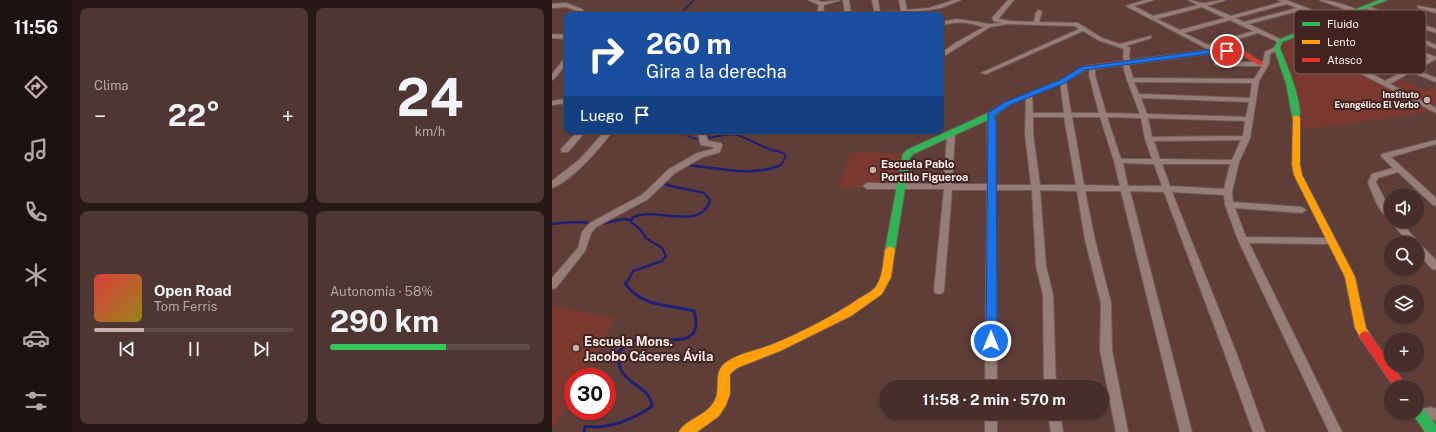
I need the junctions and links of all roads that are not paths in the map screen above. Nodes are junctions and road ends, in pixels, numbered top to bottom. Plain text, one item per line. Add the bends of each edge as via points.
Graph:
1 (811, 0) edge
2 (838, 0) edge
3 (846, 0) edge
4 (875, 0) edge
5 (902, 0) edge
6 (958, 0) edge
7 (1011, 0) edge
8 (1151, 0) edge
9 (1191, 0) edge
10 (1223, 0) edge
11 (1295, 0) edge
12 (1322, 0) edge
13 (1384, 0) edge
14 (1284, 1) edge
15 (567, 2) edge
16 (822, 4) junction
17 (552, 6) edge
18 (1201, 6) junction
19 (1365, 7) junction
20 (1420, 7) dead end
21 (1302, 8) junction
22 (1294, 10) edge
23 (1295, 10) edge
24 (1307, 10) edge
25 (1350, 10) edge
26 (1359, 10) edge
27 (1374, 10) edge
28 (1436, 11) edge
29 (581, 12) edge
30 (821, 12) edge
31 (848, 12) edge
32 (877, 12) edge
33 (905, 12) edge
34 (911, 12) edge
35 (1039, 12) dead end
36 (1153, 18) junction
37 (1229, 18) junction
38 (944, 21) edge
39 (1011, 23) junction
40 (1036, 24) junction
41 (1244, 24) junction
42 (989, 26) junction
43 (1426, 28) edge
44 (1083, 29) junction
45 (1259, 31) junction
46 (1436, 31) edge
47 (1180, 32) junction
48 (1294, 35) edge
49 (552, 36) edge
50 (564, 37) edge
51 (1149, 37) dead end
52 (1426, 43) edge
53 (1122, 45) junction
54 (1278, 45) junction
55 (1436, 47) edge
56 (1211, 49) junction
57 (944, 54) edge
58 (1435, 58) edge
59 (1426, 62) edge
60 (564, 63) edge
61 (1125, 63) junction
62 (1217, 64) dead end
63 (1264, 64) junction
64 (1092, 67) junction
65 (984, 73) dead end
66 (1365, 74) edge
67 (1403, 74) edge
68 (1421, 74) edge
69 (553, 77) edge
70 (1130, 80) junction
71 (1436, 80) edge
72 (1063, 81) junction
73 (1256, 81) junction
74 (1384, 84) junction
75 (1029, 95) junction
76 (1136, 96) junction
77 (1252, 100) junction
78 (564, 101) edge
79 (552, 103) edge
80 (1436, 111) edge
81 (991, 114) junction
82 (1029, 115) junction
83 (1103, 115) junction
84 (1068, 116) junction
85 (1144, 116) junction
86 (1250, 119) junction
87 (579, 134) edge
88 (607, 134) edge
89 (701, 134) edge
90 (951, 134) junction
91 (1246, 138) junction
92 (1149, 139) junction
93 (1436, 142) edge
94 (1427, 144) junction
95 (565, 150) dead end
96 (1436, 151) edge
97 (1118, 161) junction
98 (1157, 161) junction
99 (1235, 162) junction
100 (1399, 170) junction
101 (552, 185) edge
102 (867, 186) dead end
103 (991, 187) junction
104 (902, 188) junction
105 (948, 188) junction
106 (1036, 188) junction
107 (1081, 189) junction
108 (1124, 189) junction
109 (1167, 189) junction
110 (1228, 192) junction
111 (1436, 203) edge
112 (1229, 205) junction
113 (1384, 207) edge
114 (1302, 210) dead end
115 (1401, 228) edge
116 (1408, 236) edge
117 (1243, 240) junction
118 (1332, 241) junction
119 (1424, 253) edge
120 (1436, 266) edge
121 (552, 285) edge
122 (939, 290) dead end
123 (991, 380) edge
124 (1050, 380) edge
125 (1396, 380) edge
126 (1424, 412) edge
127 (1436, 415) edge
128 (991, 420) edge
129 (1055, 420) edge
130 (1424, 420) edge
131 (685, 432) edge
132 (991, 432) edge
133 (1057, 432) edge
134 (1122, 432) edge
135 (1186, 432) edge
136 (1259, 432) edge
137 (1336, 432) edge
138 (1432, 432) edge

1 - 16 street
2 - 16 street
3 - 31 street
4 - 32 street
5 - 33 street
6 - 34 street
7 - 39 street via 995,18 1000,22
8 - 36 street via 1129,6
9 - 18 street
10 - 18 street
11 - 14 street
12 - 25 street
13 - 19 street
14 - 21 street
14 - 37 street
15 - 17 street
15 - 29 street
16 - 30 street
18 - 36 street
18 - 37 street
19 - 26 street
19 - 27 street
20 - 28 street
21 - 23 street
21 - 24 street
22 - 41 street
35 - 40 street
36 - 47 street
37 - 41 street
37 - 47 street
38 - 42 street
39 - 40 street
39 - 42 street
40 - 44 street via 1076,24
41 - 45 street
42 - 57 street
43 - 46 street
44 - 53 street via 1100,39
44 - 65 street
45 - 54 street
45 - 56 street
47 - 56 street
48 - 54 street
49 - 50 street
51 - 53 street
52 - 55 street
53 - 61 street via 1127,48
54 - 63 street via 1267,53
54 - 118 street via 1296,110 1296,170
56 - 61 street
56 - 63 street via 1242,52
58 - 59 street
60 - 69 street
61 - 64 street
61 - 70 street
62 - 63 street
63 - 73 street
64 - 72 street via 1084,68
64 - 83 street
66 - 74 street
67 - 74 street
68 - 71 street
70 - 73 street
70 - 76 street
72 - 75 street
72 - 84 street
73 - 77 street
74 - 80 street
75 - 81 street
75 - 82 street
76 - 77 street
76 - 85 street
77 - 86 street
78 - 79 street
81 - 90 street
81 - 103 street
82 - 84 street
82 - 106 street
83 - 84 street
83 - 85 street
83 - 97 street
84 - 107 street
85 - 86 street
85 - 92 street
86 - 91 street
87 - 95 street
88 - 101 street via 570,173
89 - 121 street via 704,143 718,145 717,150 700,155 672,170 644,197 596,223 587,232 582,249
90 - 104 street via 906,156
90 - 105 street
91 - 92 street
91 - 99 street
92 - 98 street
93 - 94 street
94 - 96 street
94 - 100 street via 1385,156
97 - 98 street
97 - 108 street
98 - 99 street
98 - 109 street
99 - 110 street
100 - 111 street
100 - 113 street via 1375,176 1372,182
102 - 104 street
103 - 105 street
103 - 106 street
103 - 123 street
104 - 105 street
104 - 131 street via 886,277 878,290 847,313 776,348 729,366 724,372 724,394 720,407
105 - 122 street
106 - 107 street
106 - 124 street via 1041,266 1048,295
107 - 108 street
107 - 134 street via 1090,240 1106,303 1106,350
108 - 109 street
108 - 135 street
109 - 110 street
109 - 136 street
110 - 112 street
112 - 114 street
112 - 117 street
115 - 116 street
117 - 118 street
117 - 137 street
118 - 125 street via 1350,277 1361,328
119 - 120 street
126 - 127 street
128 - 132 street
129 - 133 street
130 - 138 street

